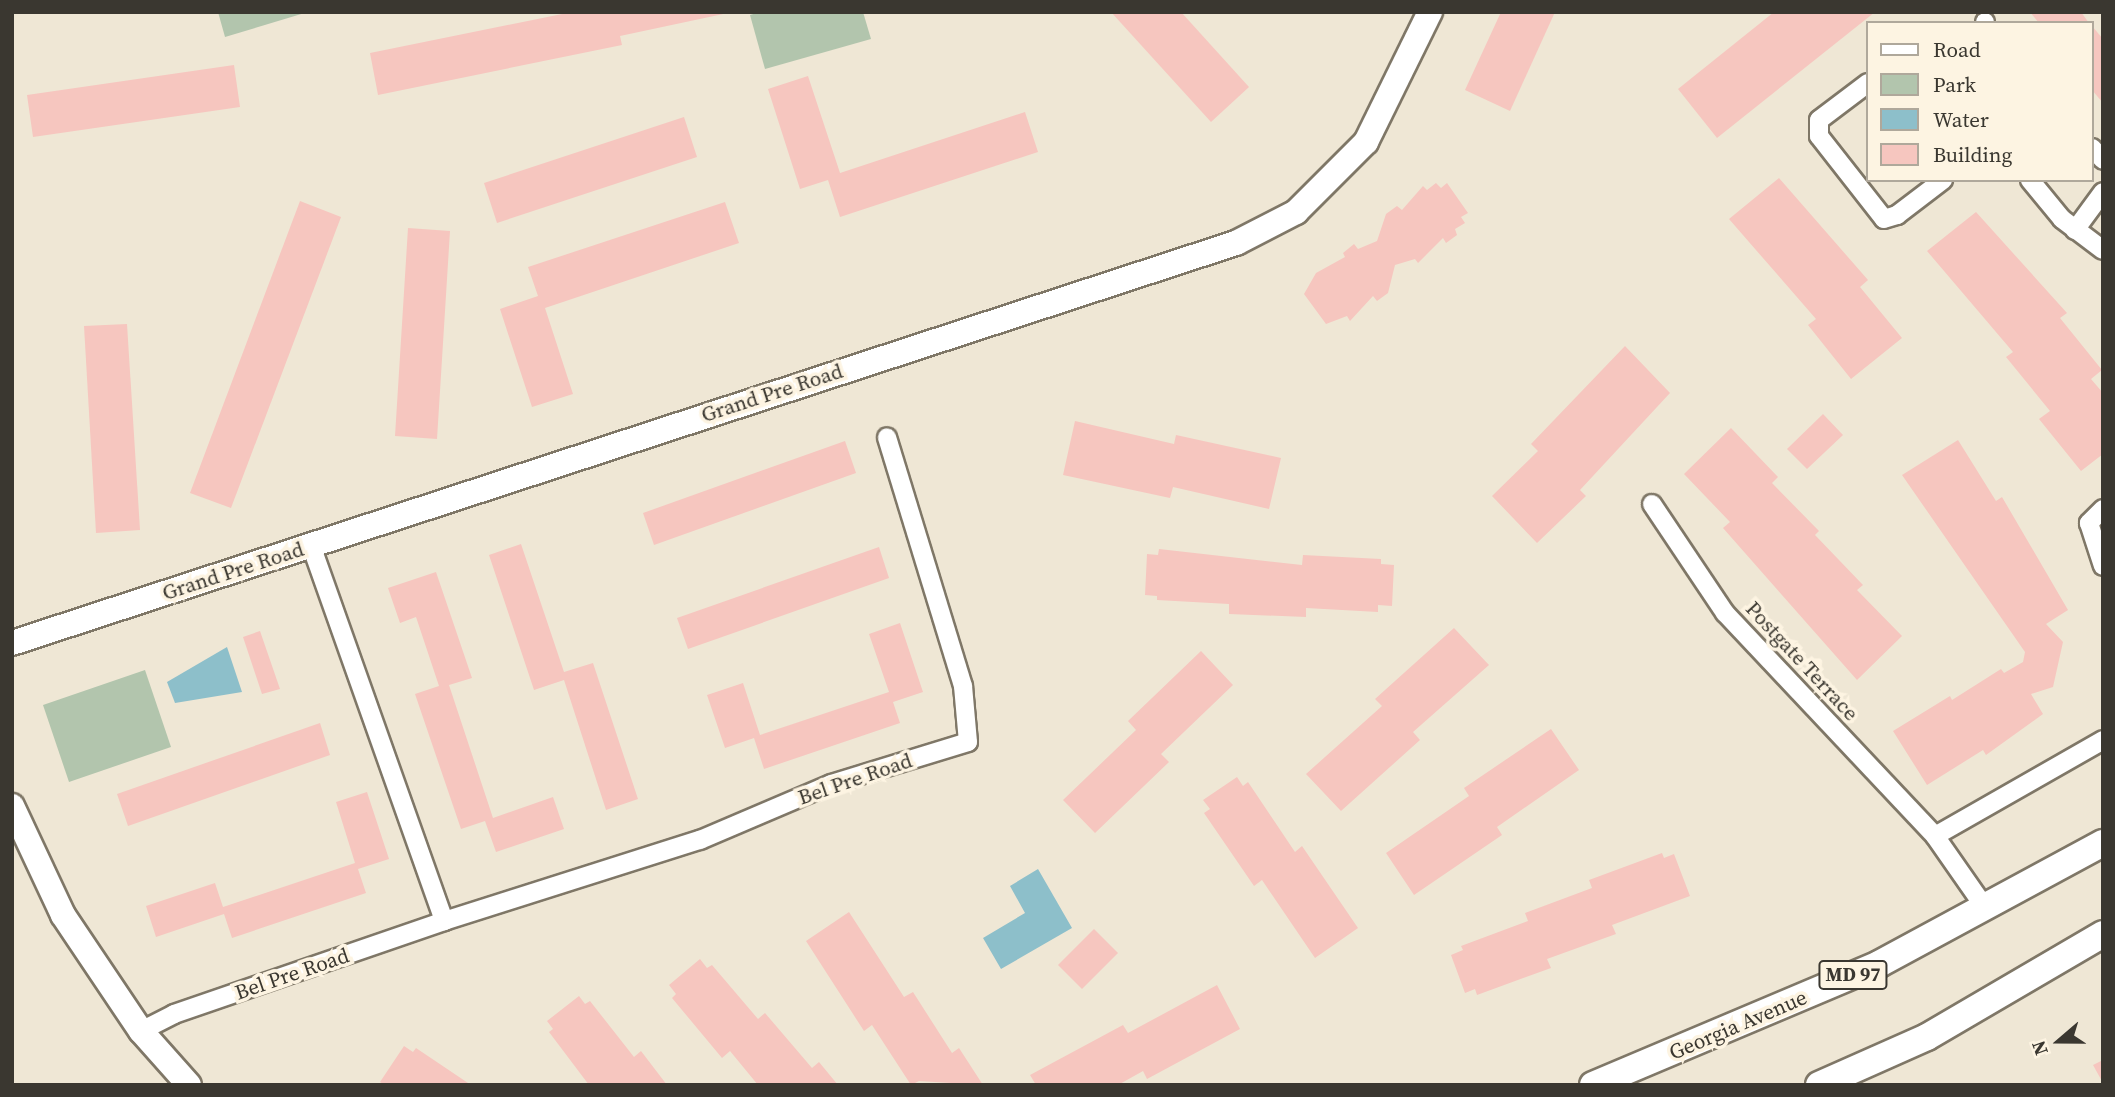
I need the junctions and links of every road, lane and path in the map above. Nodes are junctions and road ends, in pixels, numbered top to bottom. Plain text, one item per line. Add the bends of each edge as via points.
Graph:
1 (1430, 12) edge
2 (1867, 84) edge
3 (1939, 182) edge
4 (2032, 182) edge
5 (2103, 192) edge
6 (2076, 230) junction
7 (2103, 250) edge
8 (887, 437) dead end
9 (1652, 504) dead end
10 (2103, 509) edge
11 (311, 545) junction
12 (2103, 566) edge
13 (12, 643) edge
14 (2103, 740) edge
15 (12, 806) edge
16 (1935, 836) junction
17 (2103, 843) edge
18 (1986, 909) junction
19 (444, 922) junction
20 (2103, 934) edge
21 (141, 1031) junction
22 (189, 1085) edge
23 (1594, 1085) edge
24 (1819, 1085) edge

1 - 11 street, Grand Pre Road via 1366,142 1296,212 1236,243
2 - 3 street via 1819,120 1819,136 1884,219
4 - 6 street
5 - 6 street
6 - 7 street
8 - 19 street, Bel Pre Road via 963,686 968,742 831,784 700,840
9 - 16 street, Postgate Terrace via 1755,648
10 - 12 street via 2089,523
11 - 13 street, Grand Pre Road
11 - 19 street
14 - 16 street
15 - 21 street via 63,915
16 - 18 street, Postgate Terrace
17 - 18 main road, Georgia Avenue / MD 97
18 - 23 main road, Georgia Avenue / MD 97 via 1879,964
19 - 21 street, Bel Pre Road via 174,1014
20 - 24 main road via 1927,1037
21 - 22 street

